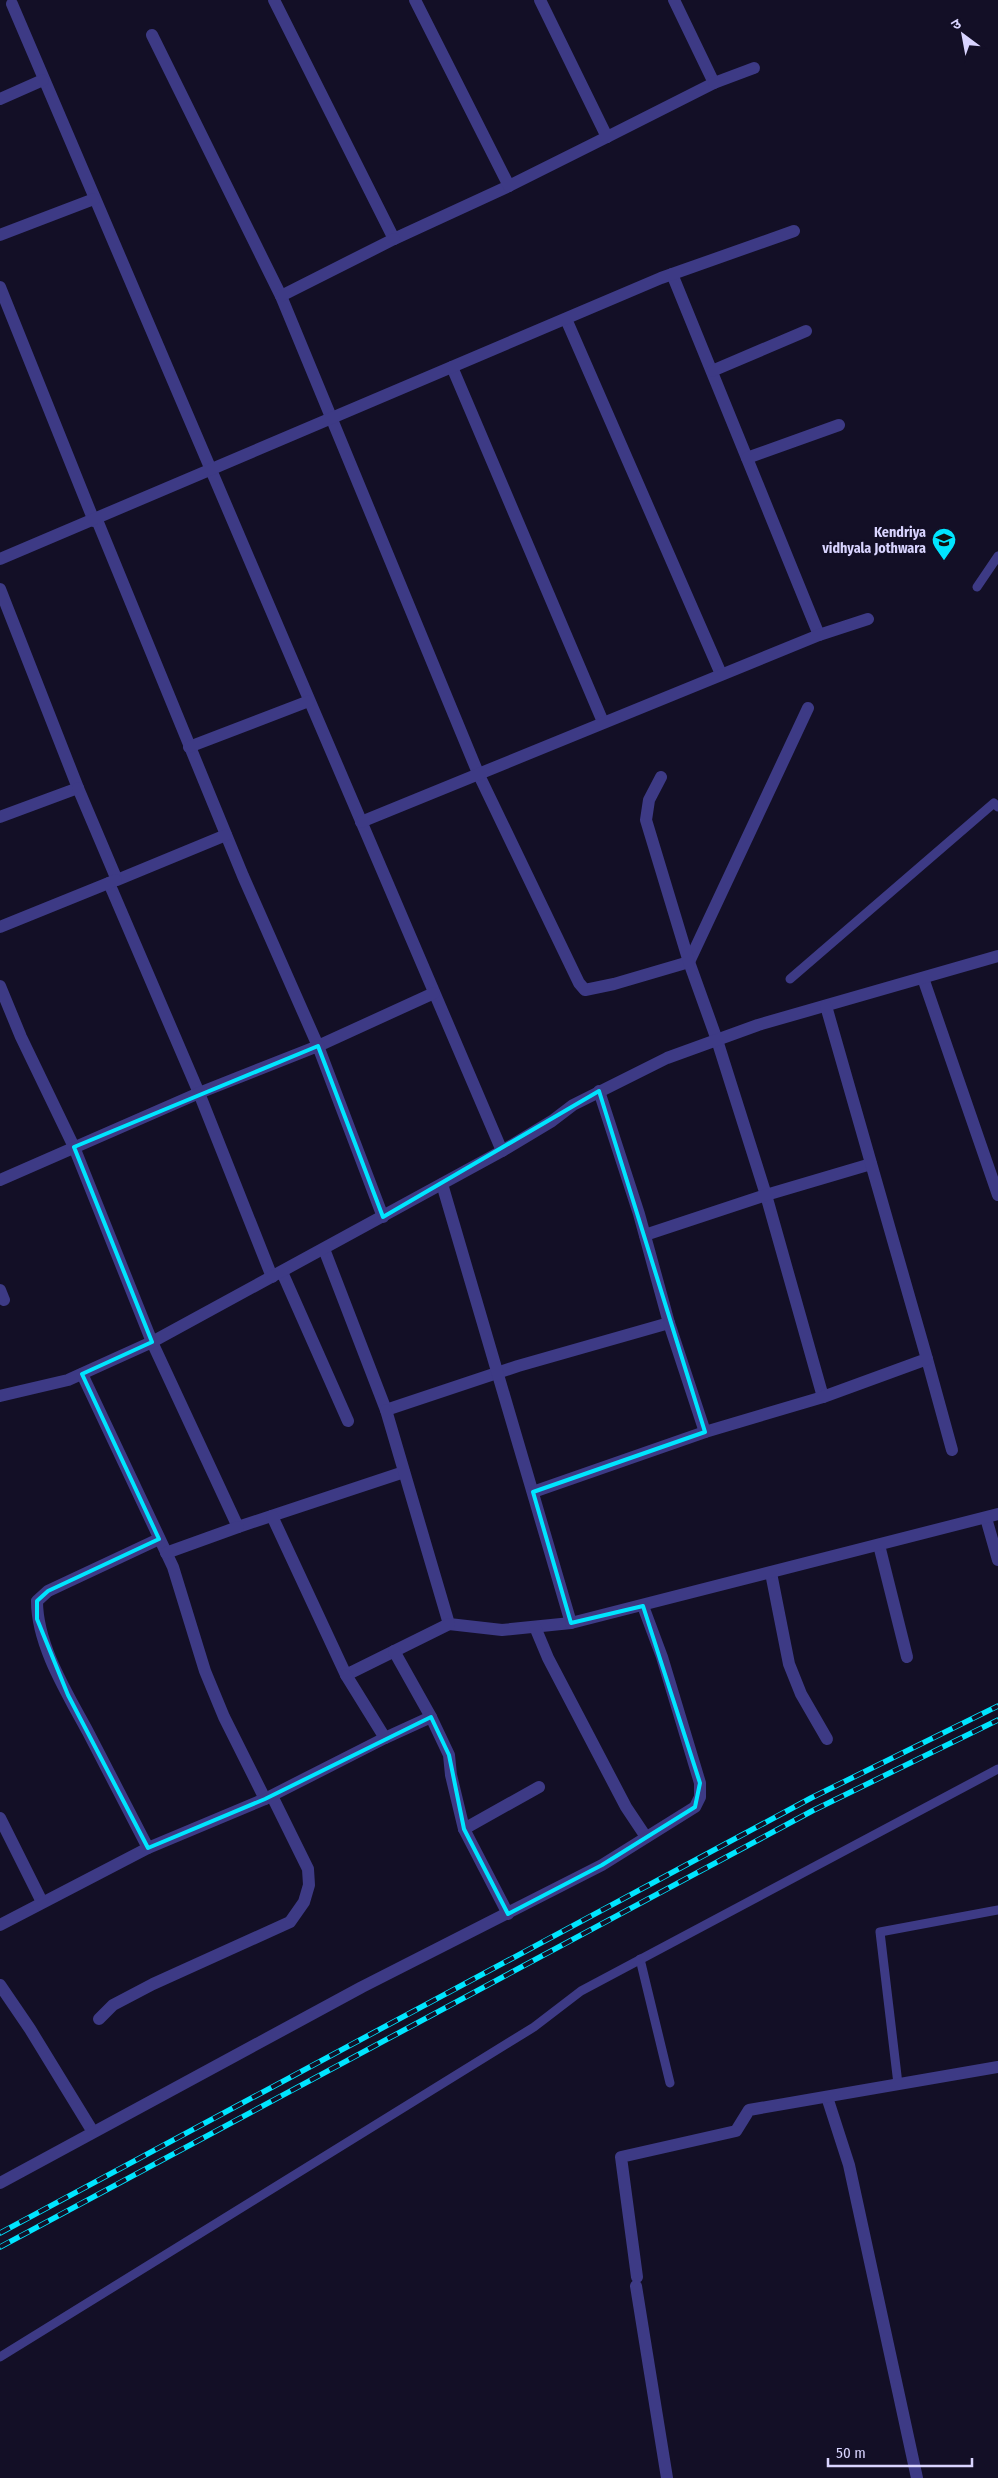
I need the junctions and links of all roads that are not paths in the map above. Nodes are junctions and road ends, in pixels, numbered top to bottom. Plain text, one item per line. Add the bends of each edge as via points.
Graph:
1 (274, 0) edge
2 (415, 0) edge
3 (540, 0) edge
4 (674, 0) edge
5 (12, 4) dead end
6 (152, 35) dead end
7 (754, 68) dead end
8 (43, 80) junction
9 (714, 83) junction
10 (0, 99) edge
11 (607, 137) junction
12 (509, 186) junction
13 (94, 199) junction
14 (794, 231) dead end
15 (0, 235) edge
16 (394, 239) junction
17 (672, 274) junction
18 (0, 287) edge
19 (282, 296) junction
20 (566, 319) junction
21 (806, 331) dead end
22 (452, 367) junction
23 (712, 371) junction
24 (332, 417) junction
25 (839, 425) dead end
26 (747, 458) junction
27 (209, 469) junction
28 (95, 520) junction
29 (998, 556) edge
30 (0, 559) edge
31 (977, 587) dead end
32 (0, 589) edge
33 (868, 619) dead end
34 (819, 635) junction
35 (721, 674) junction
36 (309, 701) junction
37 (808, 708) dead end
38 (603, 722) junction
39 (189, 747) junction
40 (478, 773) junction
41 (661, 777) dead end
42 (78, 788) junction
43 (998, 807) edge
44 (0, 817) edge
45 (361, 822) junction
46 (226, 835) junction
47 (113, 881) junction
48 (0, 927) edge
49 (998, 956) edge
50 (689, 962) junction
51 (923, 978) junction
52 (790, 979) dead end
53 (0, 986) edge
54 (434, 993) junction
55 (826, 1006) junction
56 (717, 1040) junction
57 (318, 1046) junction
58 (599, 1092) junction
59 (198, 1094) junction
60 (74, 1147) junction
61 (502, 1151) junction
62 (871, 1164) junction
63 (0, 1180) edge
64 (442, 1184) junction
65 (766, 1195) junction
66 (998, 1195) edge
67 (383, 1217) junction
68 (645, 1235) junction
69 (324, 1249) junction
70 (277, 1274) junction
71 (669, 1323) junction
72 (152, 1342) junction
73 (927, 1359) junction
74 (496, 1373) junction
75 (82, 1374) junction
76 (0, 1396) edge
77 (823, 1397) junction
78 (386, 1410) junction
79 (348, 1421) dead end
80 (705, 1432) junction
81 (952, 1450) dead end
82 (404, 1472) junction
83 (533, 1492) junction
84 (272, 1516) junction
85 (992, 1516) edge
86 (238, 1527) junction
87 (160, 1539) junction
88 (879, 1546) junction
89 (166, 1554) junction
90 (998, 1560) edge
91 (771, 1573) junction
92 (643, 1606) junction
93 (571, 1623) junction
94 (449, 1624) junction
95 (535, 1627) junction
96 (394, 1651) junction
97 (907, 1657) dead end
98 (346, 1675) junction
99 (431, 1718) junction
100 (385, 1738) junction
101 (826, 1739) dead end
102 (998, 1769) edge
103 (539, 1787) dead end
104 (268, 1798) junction
105 (0, 1818) edge
106 (464, 1829) junction
107 (646, 1838) junction
108 (148, 1848) junction
109 (42, 1902) junction
110 (998, 1910) edge
111 (508, 1914) junction
112 (0, 1924) edge
113 (640, 1959) junction
114 (0, 1985) edge
115 (99, 2019) dead end
116 (998, 2067) edge
117 (670, 2083) dead end
118 (898, 2084) junction
119 (827, 2097) junction
120 (93, 2132) junction
121 (0, 2183) edge
122 (0, 2357) edge
123 (667, 2478) edge
124 (917, 2478) edge

1 - 16 street
2 - 12 street
3 - 11 street
4 - 9 street
5 - 8 street
6 - 19 street
7 - 9 street
8 - 10 street
8 - 13 street
9 - 11 street
11 - 12 street
12 - 16 street
13 - 15 street
13 - 27 street
14 - 17 street
16 - 19 street
17 - 20 street
17 - 23 street
18 - 28 street
19 - 24 street
20 - 22 street
20 - 35 street
21 - 23 street
22 - 24 street
22 - 38 street
23 - 26 street
24 - 27 street
24 - 40 street
25 - 26 street
26 - 34 street
27 - 28 street
27 - 36 street
28 - 30 street
28 - 39 street
29 - 31 lane
32 - 42 street
33 - 34 street
34 - 35 street
35 - 38 street
36 - 39 street
36 - 45 street
37 - 50 street
38 - 40 street
39 - 46 street
40 - 45 street
40 - 50 street via 585,990
41 - 50 street via 649,800 646,820
42 - 44 street
42 - 47 street
43 - 52 lane via 994,803
45 - 54 street
46 - 47 street
46 - 57 street
47 - 48 street
47 - 59 street
49 - 51 street
50 - 56 street
51 - 55 street
51 - 66 street
53 - 60 street via 20,1037
54 - 57 street
54 - 61 street
55 - 56 street
55 - 62 street
56 - 58 street via 667,1058
56 - 65 street
57 - 59 street
57 - 67 street
58 - 61 street via 572,1105
58 - 68 street
59 - 60 street
59 - 70 street
60 - 63 street
60 - 72 street
61 - 64 street
62 - 65 street
62 - 73 street
64 - 67 street
64 - 74 street
65 - 68 street
65 - 77 street
67 - 69 street
68 - 71 street
69 - 70 street
69 - 78 street
70 - 72 street
70 - 79 street
71 - 74 street
71 - 80 street
72 - 75 street
72 - 86 street
73 - 77 street
73 - 81 street
74 - 78 street
74 - 83 street
75 - 76 street
75 - 87 street
77 - 80 street
78 - 82 street
80 - 83 street
82 - 84 street
82 - 94 street
83 - 93 street
84 - 86 street
84 - 98 street
85 - 88 street
85 - 90 street
86 - 89 street
87 - 89 street
87 - 108 street via 48,1591 37,1601 37,1619 56,1668
88 - 91 street
88 - 97 street
89 - 104 street via 205,1672 224,1717
91 - 92 street
91 - 101 street via 789,1664 801,1694
92 - 93 street
92 - 107 street via 700,1783 700,1797 695,1807
93 - 95 street
94 - 95 street via 502,1630
94 - 96 street
95 - 107 street via 617,1790
96 - 98 street
96 - 99 street
98 - 100 street
99 - 100 street
99 - 106 street via 449,1755
100 - 104 street
102 - 113 lane
103 - 106 street
104 - 108 street
104 - 115 street via 308,1869 304,1902 290,1922 153,1984 113,2005
105 - 109 street
106 - 111 street
107 - 111 street
108 - 109 street
109 - 112 street
110 - 118 lane via 880,1932
111 - 120 street via 353,1992
113 - 117 lane
113 - 122 lane via 582,1991 534,2027
114 - 120 street
116 - 118 street
118 - 119 street
119 - 123 street via 749,2110 736,2130 621,2158 636,2282
119 - 124 street via 849,2165
120 - 121 street

